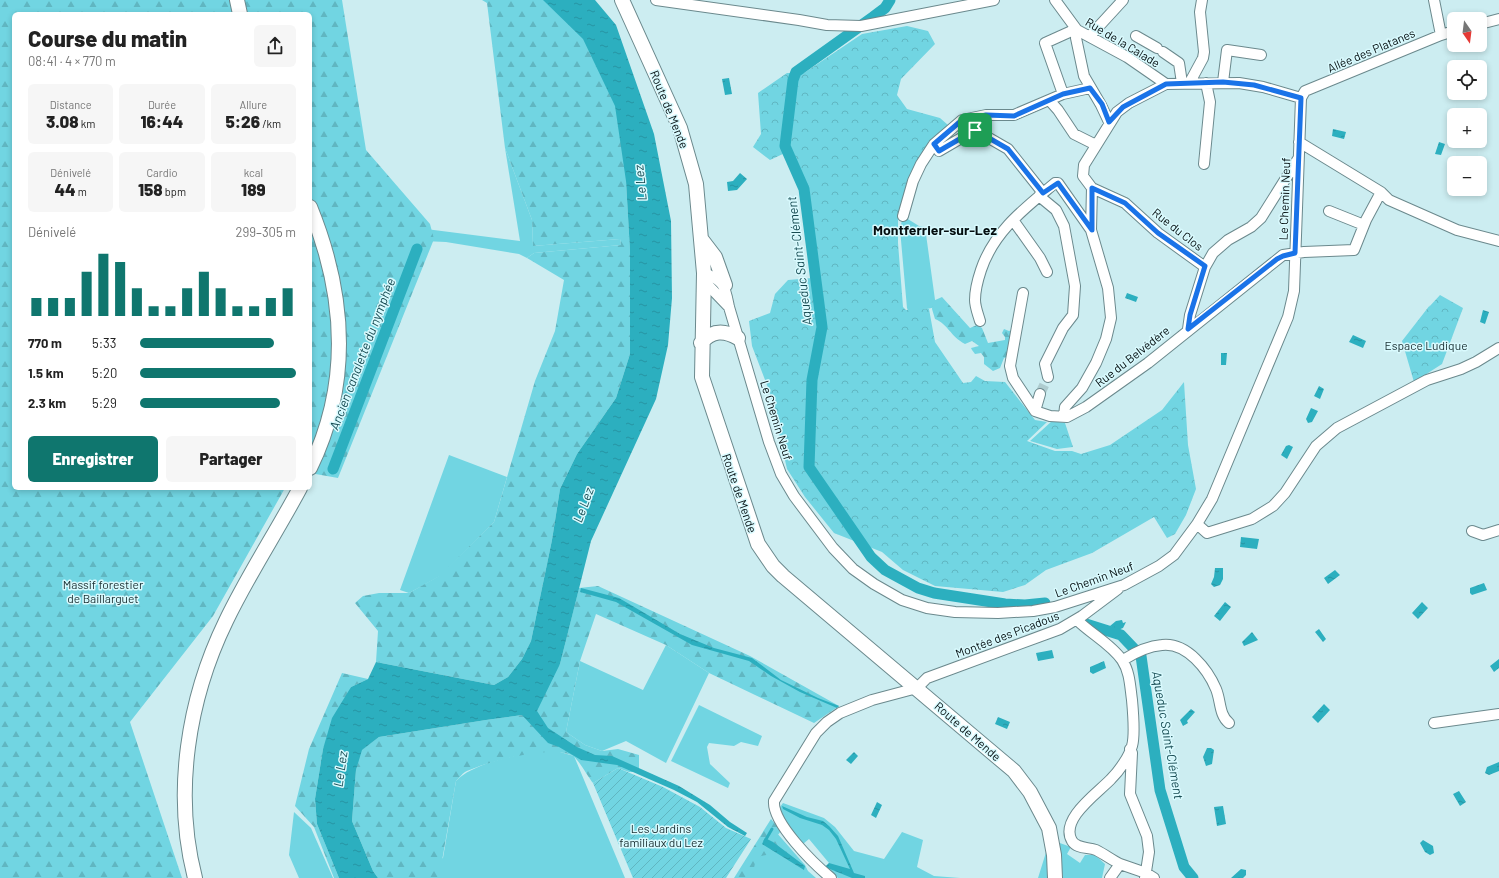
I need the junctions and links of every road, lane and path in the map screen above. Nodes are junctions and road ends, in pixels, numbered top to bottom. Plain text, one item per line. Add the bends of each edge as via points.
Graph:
1 (237, 0) edge
2 (622, 0) edge
3 (656, 0) edge
4 (994, 0) edge
5 (1056, 0) edge
6 (1123, 0) edge
7 (1202, 0) edge
8 (1434, 0) edge
9 (240, 12) edge
10 (1499, 19) edge
11 (1487, 22) edge
12 (1076, 30) junction
13 (1447, 33) edge
14 (1441, 35) junction
15 (1090, 36) junction
16 (1136, 36) dead end
17 (1261, 55) dead end
18 (1206, 82) junction
19 (1223, 82) junction
20 (1186, 83) junction
21 (1166, 84) junction
22 (1090, 88) junction
23 (1063, 94) junction
24 (1297, 97) junction
25 (1050, 101) junction
26 (1109, 122) junction
27 (1299, 142) junction
28 (934, 144) junction
29 (1096, 145) junction
30 (1298, 159) junction
31 (1204, 164) dead end
32 (1092, 188) junction
33 (1381, 192) junction
34 (1041, 194) junction
35 (1329, 211) dead end
36 (312, 212) edge
37 (903, 216) dead end
38 (1013, 220) junction
39 (1364, 225) junction
40 (1092, 230) junction
41 (702, 240) junction
42 (1499, 241) edge
43 (1295, 253) junction
44 (1205, 266) junction
45 (1047, 272) dead end
46 (704, 277) junction
47 (725, 285) junction
48 (1024, 293) dead end
49 (729, 307) junction
50 (980, 321) dead end
51 (1188, 329) junction
52 (738, 338) junction
53 (701, 343) junction
54 (1499, 348) edge
55 (1048, 377) tunnel mouth
56 (1040, 394) tunnel mouth
57 (1035, 411) junction
58 (1064, 416) junction
59 (312, 463) edge
60 (299, 490) edge
61 (1197, 524) junction
62 (1499, 530) edge
63 (1472, 531) dead end
64 (1124, 585) junction
65 (1077, 620) junction
66 (1122, 660) junction
67 (917, 688) junction
68 (1499, 714) edge
69 (1230, 723) dead end
70 (1434, 724) dead end
71 (1130, 749) junction
72 (1120, 864) junction
73 (1148, 876) edge
74 (195, 878) edge
75 (831, 878) edge
76 (1055, 878) edge
77 (1110, 878) edge

1 - 9 street
2 - 41 street, Route de Mende via 680,128 696,184
3 - 4 street via 826,25 861,26
5 - 12 street, Rue de la Calade
6 - 15 street
7 - 20 street via 1200,12 1203,58
8 - 14 street
10 - 11 street
12 - 15 street, Rue de la Calade
12 - 22 street via 1080,63
12 - 23 street via 1045,43
13 - 14 street, Allée des Platanes
14 - 24 street, Allée des Platanes via 1305,91
15 - 21 street, Rue de la Calade via 1127,57
16 - 20 street via 1179,63
17 - 19 street via 1227,50
18 - 19 street
18 - 20 street
18 - 31 street via 1210,102
19 - 24 street via 1254,85
20 - 21 street
21 - 26 street via 1123,107
22 - 23 street
22 - 26 street via 1102,104
23 - 25 street
24 - 27 street, Le Chemin Neuf
25 - 28 street via 1014,116 986,115 962,120
25 - 29 street via 1074,134
26 - 29 street
27 - 30 street, Le Chemin Neuf
27 - 33 street
28 - 34 street via 939,151 975,130 1008,149
28 - 37 street via 913,181
29 - 32 street via 1082,173
30 - 43 street, Le Chemin Neuf
30 - 44 street, Rue du Clos via 1261,218 1252,227 1228,240 1213,253
32 - 40 street
32 - 44 street, Rue du Clos via 1125,203 1158,233
33 - 39 street
33 - 42 street via 1389,200 1452,228
34 - 38 street
34 - 40 street via 1058,183
34 - 55 street via 1056,210 1064,226 1075,286 1073,315 1063,328 1045,364
35 - 39 street
36 - 59 street via 325,245 334,281 338,318 338,356 332,408
38 - 45 street
38 - 50 street via 989,248 978,278 975,299
39 - 43 street, Rue du Belvédère via 1354,250
40 - 58 street via 1108,288 1111,318 1096,363 1082,388 1065,407
41 - 46 street, Route de Mende
41 - 47 street via 715,257
43 - 51 street, Rue du Belvédère via 1277,259
43 - 61 street, Le Chemin Neuf via 1294,291 1288,317 1212,499
44 - 51 street
46 - 47 street via 715,277
46 - 49 street, Le Chemin Neuf
46 - 53 street, Route de Mende
47 - 49 street, Le Chemin Neuf
48 - 57 street via 1010,366 1013,378
49 - 52 street, Le Chemin Neuf
51 - 58 street, Rue du Belvédère via 1148,363 1105,394 1077,412
52 - 53 street via 730,333 717,332 707,336
52 - 64 street, Le Chemin Neuf via 768,442 783,477 833,548 853,569 874,584 902,600 927,608 998,612 1024,612 1054,607
53 - 67 street, Route de Mende via 704,387 761,549 783,576
54 - 61 street via 1476,362 1426,380 1337,428 1316,446 1285,493 1273,506 1252,519 1207,533
56 - 57 street
57 - 58 street, Rue du Belvédère via 1050,416
60 - 74 street via 225,622 199,693 189,736 185,771 188,851
61 - 64 street, Le Chemin Neuf via 1174,555
62 - 63 street via 1483,535
64 - 65 street, Montée des Picadous
65 - 66 street via 1089,632 1114,649
65 - 67 street, Montée des Picadous via 1054,632 927,678
66 - 69 street via 1162,645 1181,649 1197,661 1210,677 1223,714
66 - 71 street via 1129,676 1133,715 1132,738 1128,744
67 - 75 street via 872,700 840,713 827,722 816,733 774,801 775,812 781,824
67 - 76 street, Route de Mende via 1005,763 1026,786 1049,828
68 - 70 street
71 - 72 street via 1112,778 1073,819 1069,832 1074,845 1098,851
71 - 73 street via 1130,794 1148,844
72 - 73 street
72 - 77 street

